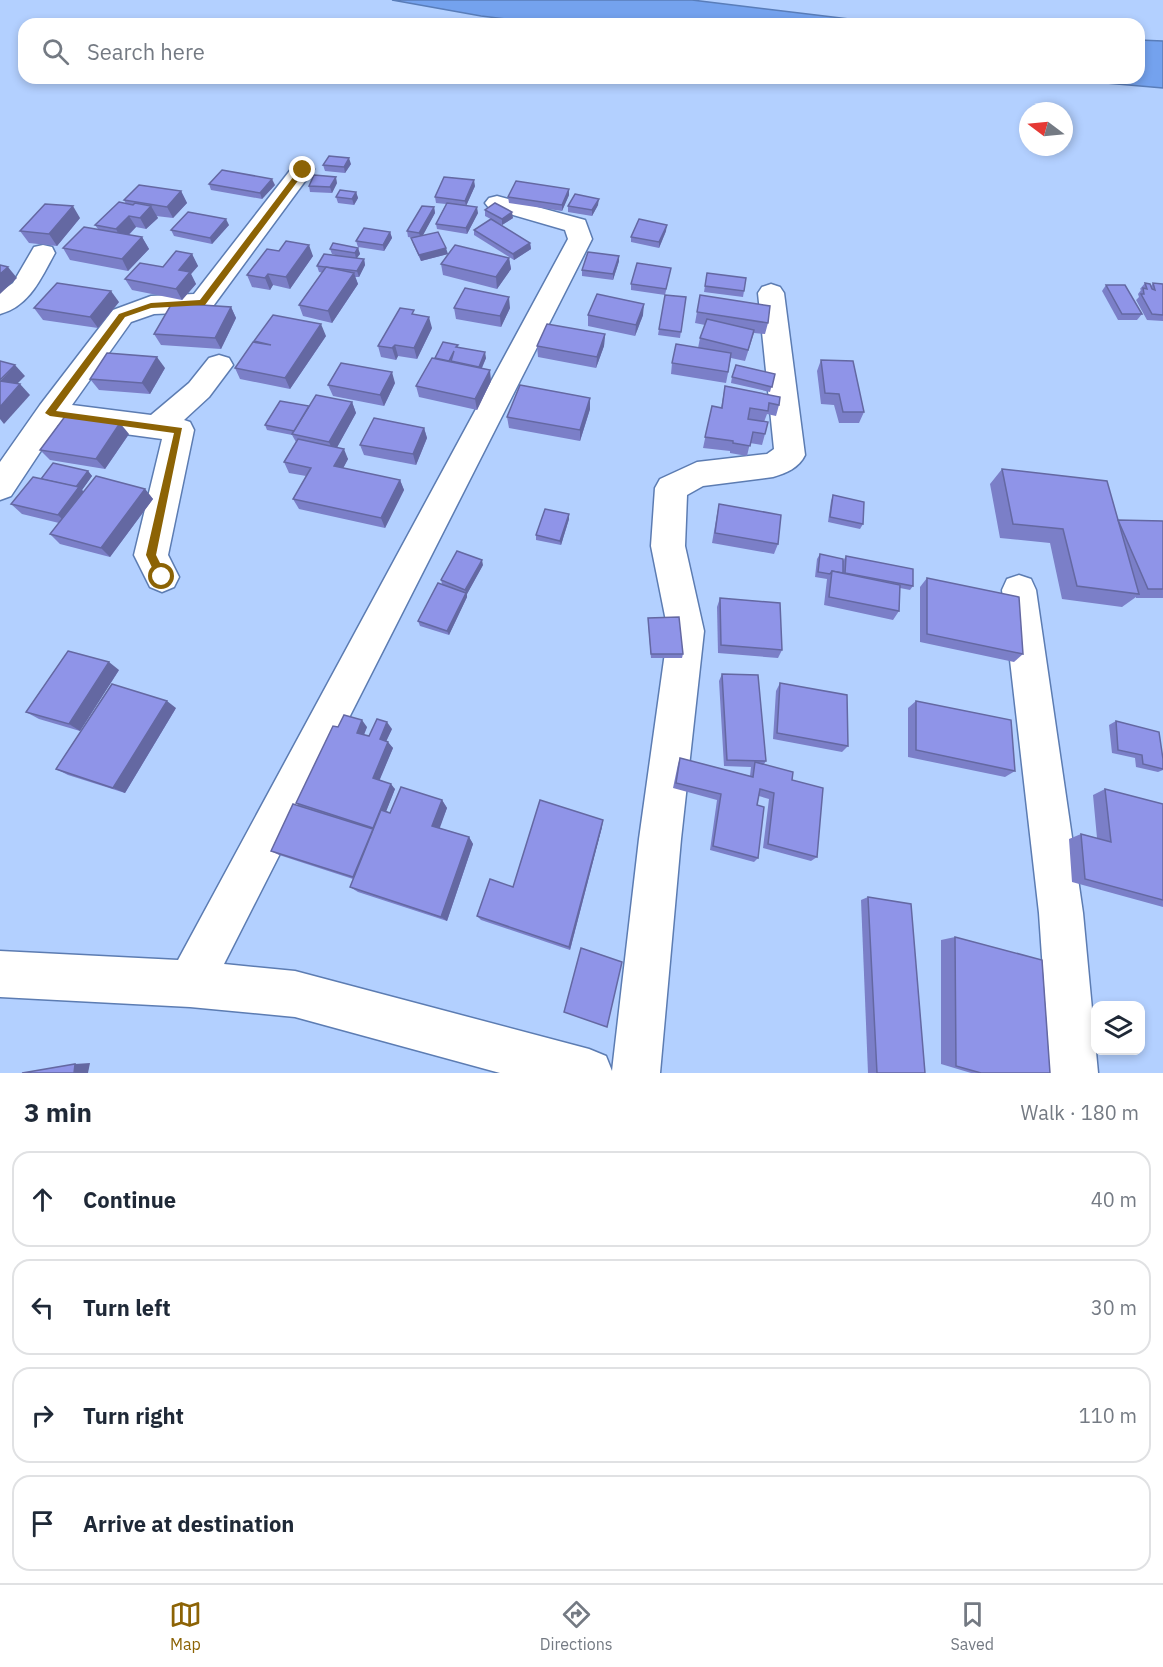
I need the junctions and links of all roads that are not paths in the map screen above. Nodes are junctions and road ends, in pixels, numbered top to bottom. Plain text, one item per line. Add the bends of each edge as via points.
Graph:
1 (303, 170) dead end
2 (497, 203) edge
3 (43, 253) dead end
4 (771, 293) dead end
5 (0, 305) edge
6 (219, 365) dead end
7 (50, 413) junction
8 (158, 426) junction
9 (0, 487) edge
10 (162, 577) dead end
11 (1019, 590) dead end
12 (1, 979) edge
13 (189, 984) junction
14 (589, 1073) edge
15 (636, 1073) edge
16 (1074, 1073) edge

1 - 7 street via 202,303 151,305 122,316
2 - 13 street via 576,225 580,239
3 - 5 street via 22,289
4 - 15 street via 790,455 772,465 697,474 671,488 669,546 686,631
6 - 8 street via 199,390
7 - 8 street
7 - 9 street
8 - 10 street via 179,430 151,555
11 - 16 street via 1061,913
12 - 13 street
13 - 14 street via 296,994

